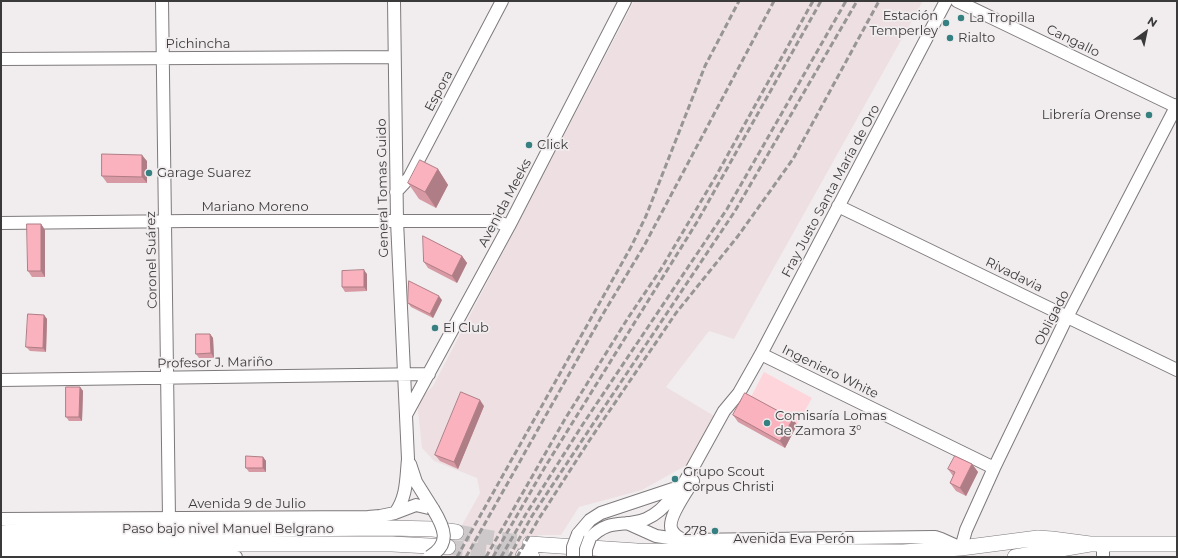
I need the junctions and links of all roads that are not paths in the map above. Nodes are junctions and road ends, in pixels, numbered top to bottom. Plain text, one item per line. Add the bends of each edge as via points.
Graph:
1 (162, 1) edge
2 (394, 1) edge
3 (502, 1) edge
4 (625, 1) edge
5 (946, 1) edge
6 (957, 1) edge
7 (394, 57) junction
8 (1, 59) edge
9 (162, 59) junction
10 (1177, 106) edge
11 (396, 192) junction
12 (838, 206) junction
13 (397, 221) junction
14 (165, 222) junction
15 (1, 223) edge
16 (509, 226) junction
17 (1067, 317) junction
18 (761, 354) junction
19 (1177, 370) edge
20 (429, 374) junction
21 (404, 375) junction
22 (168, 377) junction
23 (1, 380) edge
24 (406, 415) junction
25 (408, 459) junction
26 (994, 468) junction
27 (686, 486) junction
28 (433, 509) junction
29 (394, 513) junction
30 (169, 518) junction
31 (1, 519) edge
32 (627, 523) junction
33 (456, 532) tunnel mouth
34 (1, 533) edge
35 (683, 540) junction
36 (1177, 544) edge
37 (448, 547) tunnel mouth
38 (1, 548) edge
39 (961, 548) junction
40 (1099, 548) edge
41 (528, 552) tunnel mouth
42 (1, 554) edge
43 (236, 557) edge
44 (429, 557) edge
45 (573, 557) edge
46 (586, 557) edge
47 (1015, 557) edge

1 - 9 street, Coronel Suárez
2 - 7 street, General Tomas Guido
3 - 11 street, Espora via 409,178
4 - 16 street, Avenida Meeks
5 - 12 street, Fray Justo Santa María de Oro
6 - 10 street, Cangallo
7 - 9 street, Pichincha
7 - 11 street, General Tomas Guido
8 - 9 street, Pichincha
9 - 14 street, Coronel Suárez
10 - 17 street, Obligado
11 - 13 street, General Tomas Guido
12 - 17 street, Rivadavia
12 - 18 street, Fray Justo Santa María de Oro
13 - 14 street, Mariano Moreno
13 - 16 street, Mariano Moreno via 495,221
13 - 21 street, General Tomas Guido
14 - 15 street, Mariano Moreno
14 - 22 street, Coronel Suárez
16 - 20 street, Avenida Meeks
17 - 19 street, Rivadavia
17 - 26 street, Obligado
18 - 26 street, Ingeniero White
18 - 27 street, Fray Justo Santa María de Oro via 740,393 724,412
20 - 21 street, Profesor J. Mariño
20 - 24 street, Avenida Meeks
21 - 22 street, Profesor J. Mariño
21 - 24 street, General Tomas Guido
22 - 23 street, Profesor J. Mariño
22 - 30 street, Coronel Suárez
24 - 25 street, General Tomas Guido
25 - 28 street via 416,482
25 - 29 street via 404,498
26 - 39 street, Obligado via 966,530
27 - 32 street via 657,513 646,519
27 - 35 street, Fray Justo Santa María de Oro via 670,523 672,532
27 - 45 street, bridge via 601,513 590,520 578,534 573,547
28 - 29 street, Avenida 9 de Julio via 416,505
28 - 44 street, bridge via 442,523 445,534 440,548
29 - 30 street, Avenida 9 de Julio via 368,517
30 - 31 street, Avenida 9 de Julio
32 - 35 street, Avenida Eva Perón via 656,536
32 - 46 street, bridge via 606,526 598,530 590,538
33 - 34 main road, Paso bajo nivel Manuel Belgrano via 382,528
35 - 39 street, Avenida Eva Perón via 935,537
36 - 40 main road
37 - 38 main road, Paso bajo nivel Manuel Belgrano via 392,544 21,544
39 - 40 main road via 1038,538
39 - 41 main road via 903,552
40 - 47 main road
42 - 43 street

